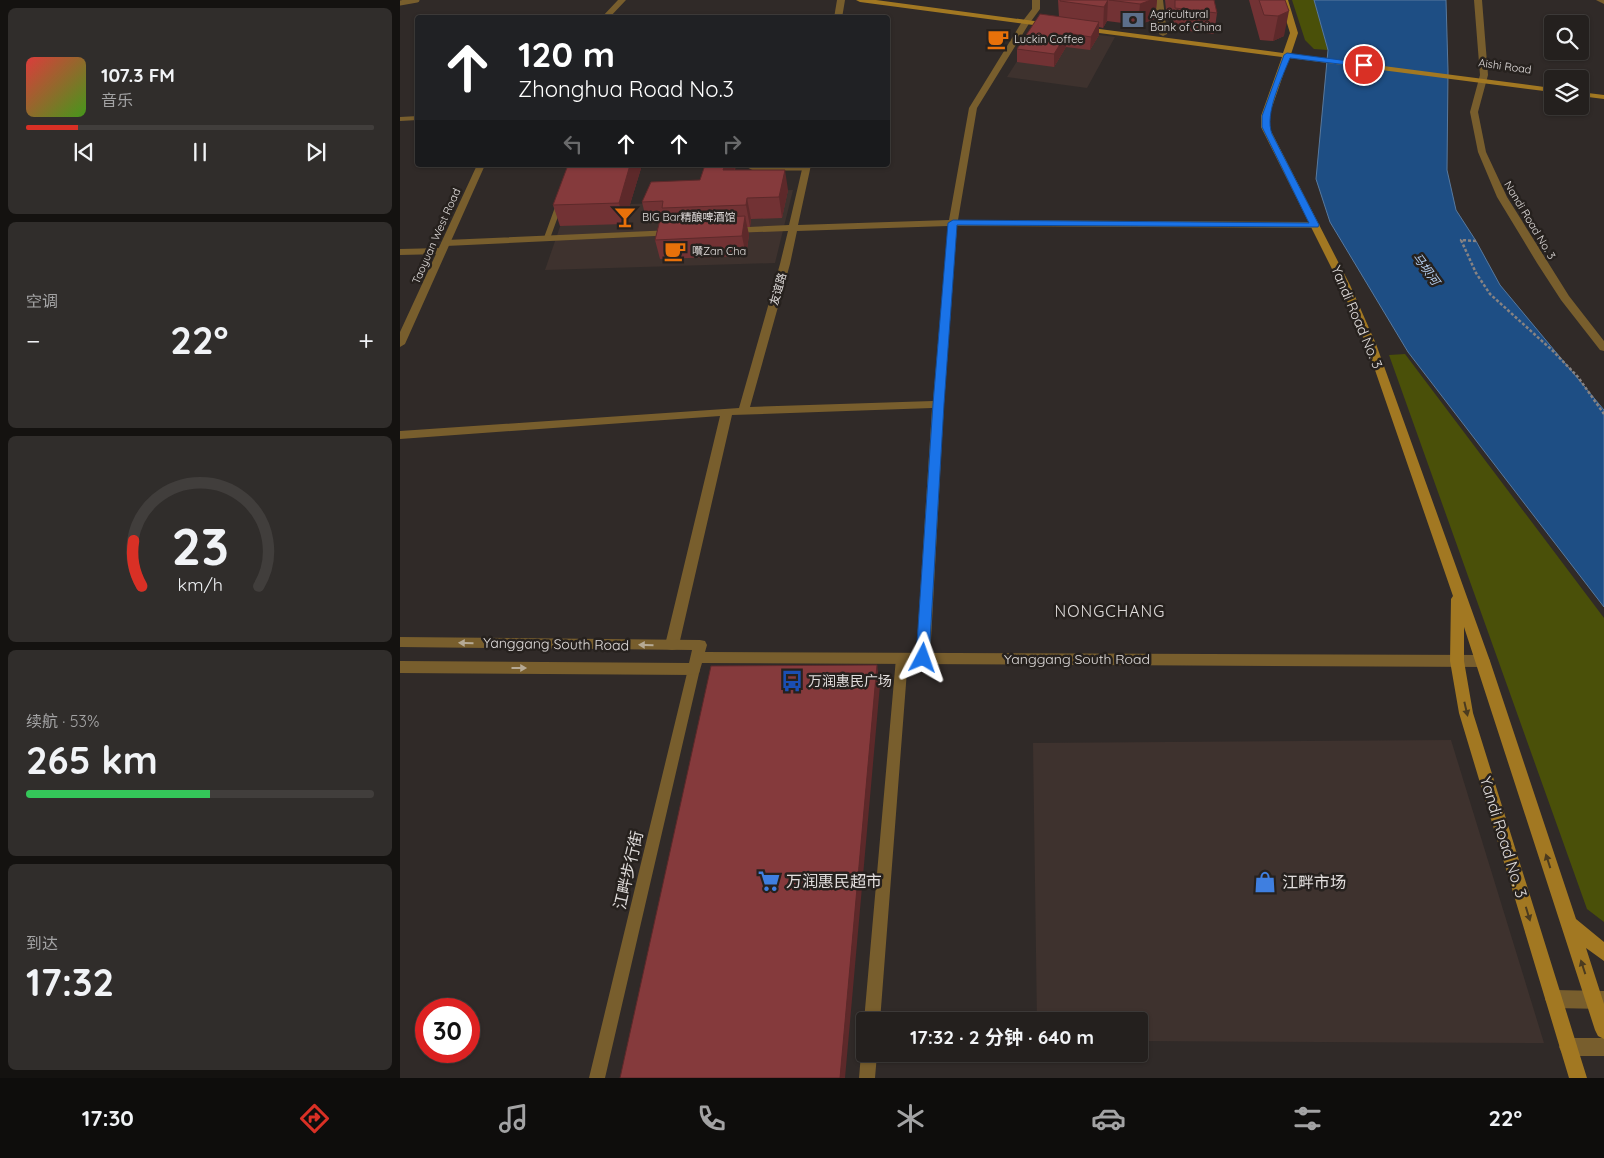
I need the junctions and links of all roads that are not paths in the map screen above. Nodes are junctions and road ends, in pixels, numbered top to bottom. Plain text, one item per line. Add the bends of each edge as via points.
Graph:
1 (417, 0) edge
2 (622, 0) edge
3 (841, 0) edge
4 (860, 0) edge
5 (908, 0) edge
6 (1036, 0) edge
7 (1159, 0) edge
8 (1284, 0) edge
9 (1478, 0) edge
10 (1600, 0) edge
11 (1604, 2) edge
12 (400, 3) edge
13 (607, 15) edge
14 (838, 15) edge
15 (1028, 20) junction
16 (1056, 23) edge
17 (1164, 34) junction
18 (1288, 52) junction
19 (1484, 77) junction
20 (1544, 83) edge
21 (1544, 88) edge
22 (1589, 88) edge
23 (1604, 90) edge
24 (1589, 95) edge
25 (1604, 97) edge
26 (415, 118) edge
27 (400, 119) edge
28 (480, 167) edge
29 (752, 167) edge
30 (807, 167) edge
31 (563, 195) edge
32 (953, 223) junction
33 (1315, 225) junction
34 (794, 228) junction
35 (725, 230) edge
36 (685, 232) edge
37 (547, 238) junction
38 (444, 247) junction
39 (400, 252) edge
40 (400, 344) edge
41 (1604, 348) edge
42 (938, 404) junction
43 (727, 412) junction
44 (743, 412) junction
45 (400, 435) edge
46 (1459, 592) junction
47 (400, 642) edge
48 (672, 645) junction
49 (902, 658) junction
50 (923, 658) junction
51 (1457, 660) junction
52 (1483, 661) junction
53 (696, 663) junction
54 (400, 667) edge
55 (1569, 924) junction
56 (1604, 953) edge
57 (1554, 1000) junction
58 (1599, 1000) edge
59 (873, 1012) edge
60 (1604, 1030) edge
61 (1568, 1047) junction
62 (1604, 1047) edge
63 (868, 1062) edge
64 (596, 1078) edge
65 (867, 1078) edge
66 (1578, 1078) edge

1 - 12 lane
2 - 13 street
3 - 14 street
4 - 15 main road
5 - 15 main road
6 - 15 street via 1036,9
7 - 17 street
8 - 18 main road, Yandi Road No. 3 via 1294,33
9 - 19 street, Nandi Road No. 3
10 - 11 street
15 - 16 main road
15 - 32 street via 973,108
17 - 18 main road
17 - 18 main road via 1076,26
18 - 19 main road, Aishi Road
18 - 33 main road, Yandi Road No. 3 via 1265,116 1265,127
19 - 20 main road, Aishi Road
19 - 21 main road, Aishi Road
19 - 41 street, Nandi Road No. 3 via 1476,102 1475,123 1489,169 1502,197 1551,277
22 - 23 main road
24 - 25 main road
26 - 27 street
28 - 38 street, Taoyuan West Road
29 - 30 lane
30 - 34 street, 友谊路
31 - 37 lane
32 - 33 street
32 - 34 street
32 - 42 street
33 - 46 main road, Yandi Road No. 3 via 1371,344
34 - 35 street
34 - 44 street, 友谊路
36 - 37 street
37 - 38 street
38 - 39 lane
38 - 40 street, Taoyuan West Road
42 - 44 street
42 - 50 street
43 - 44 street
43 - 45 street
43 - 48 street
46 - 51 main road, Yandi Road No. 3
46 - 52 main road, Yandi Road No. 3
48 -> 47 street, Yanggang South Road
48 - 53 street, Yanggang South Road via 700,645
49 - 50 street, Yanggang South Road
49 - 53 street, Yanggang South Road
49 - 59 street
50 - 51 street, Yanggang South Road
51 - 52 street, Yanggang South Road
51 -> 57 main road, Yandi Road No. 3 via 1466,713
55 -> 52 main road, Yandi Road No. 3
54 -> 53 street, Yanggang South Road
53 - 64 street, 江畔步行街
55 - 56 main road
58 -> 55 main road, Yandi Road No. 3
57 - 58 street
57 - 61 main road, Yandi Road No. 3
58 - 60 main road, Yandi Road No. 3
61 - 62 street
61 - 66 main road, Yandi Road No. 3
63 - 65 street

